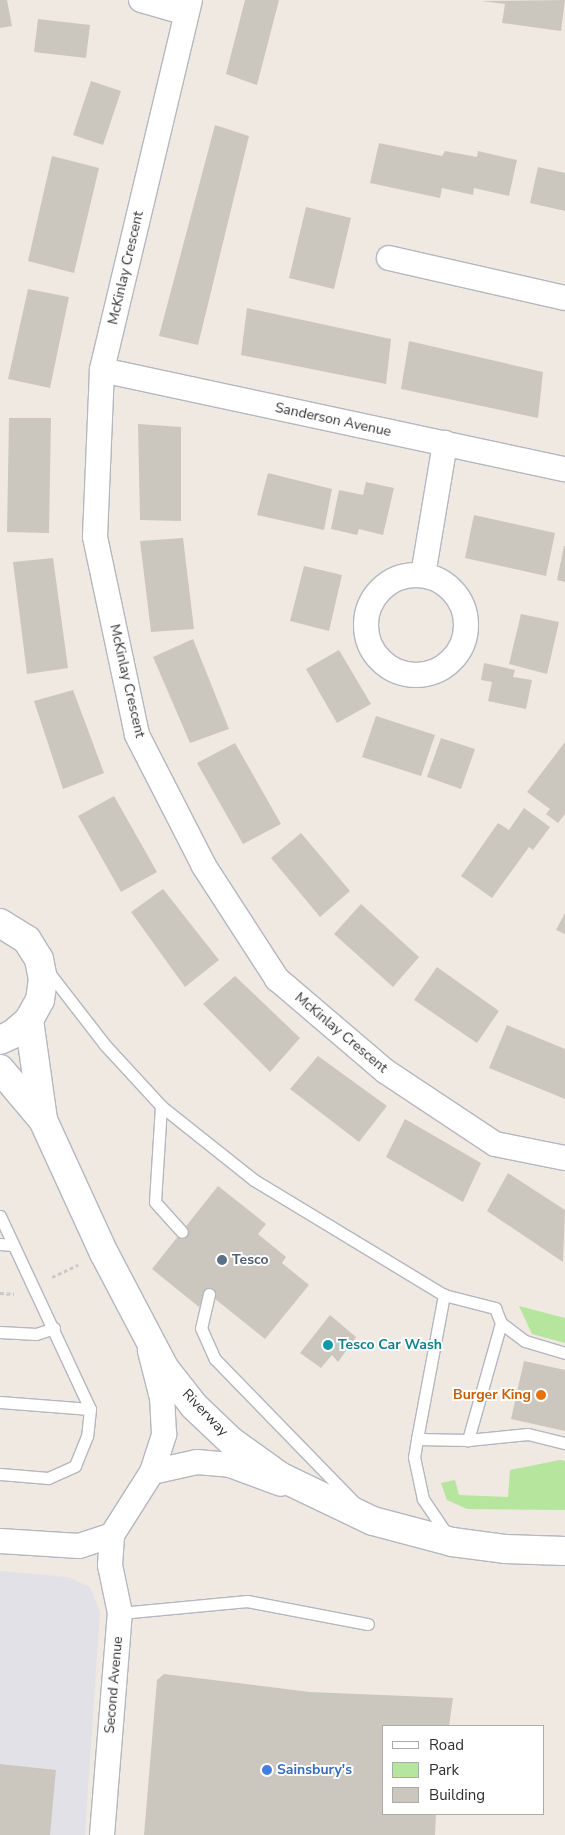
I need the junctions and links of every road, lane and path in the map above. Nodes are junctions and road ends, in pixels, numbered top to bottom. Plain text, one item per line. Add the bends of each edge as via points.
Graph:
1 (141, 0) edge
2 (188, 7) edge
3 (389, 258) dead end
4 (565, 298) edge
5 (102, 370) junction
6 (445, 443) junction
7 (565, 469) edge
8 (423, 575) junction
9 (0, 924) edge
10 (39, 959) junction
11 (29, 1020) junction
12 (0, 1040) edge
13 (0, 1068) edge
14 (162, 1106) junction
15 (43, 1120) junction
16 (565, 1158) edge
17 (0, 1216) edge
18 (182, 1232) dead end
19 (0, 1244) edge
20 (13, 1245) junction
21 (104, 1252) junction
22 (50, 1278) dead end
23 (23, 1290) dead end
24 (0, 1293) edge
25 (209, 1294) dead end
26 (444, 1295) junction
27 (501, 1323) junction
28 (143, 1325) junction
29 (54, 1328) junction
30 (0, 1332) edge
31 (565, 1353) edge
32 (0, 1402) edge
33 (90, 1409) junction
34 (417, 1439) junction
35 (468, 1440) junction
36 (565, 1442) edge
37 (152, 1472) junction
38 (0, 1474) edge
39 (318, 1498) junction
40 (373, 1521) junction
41 (112, 1535) junction
42 (565, 1537) edge
43 (0, 1541) edge
44 (452, 1542) junction
45 (505, 1549) junction
46 (565, 1551) edge
47 (120, 1613) junction
48 (368, 1624) dead end
49 (102, 1835) edge

1 - 2 street, McKinlay Crescent
2 - 5 street, McKinlay Crescent
3 - 4 street
5 - 6 street, Sanderson Avenue
5 - 16 street, McKinlay Crescent via 95,537 137,735 204,866 276,979 384,1071 495,1144
6 - 7 street, Sanderson Avenue
6 - 8 street
8 - 8 street via 440,580 454,591 463,606 467,628 463,645 443,668 413,675 396,671 381,661 371,647 366,616 372,600 385,585 400,577
9 - 10 street via 27,940
10 - 11 street via 43,979 40,1000
10 - 14 lane via 106,1045
11 - 12 street
11 - 15 street, Riverway
13 - 15 street, Riverway
14 - 18 lane via 155,1202
14 - 26 lane via 254,1180
15 - 21 street, Riverway
17 - 20 lane
19 - 20 lane
20 - 29 lane
21 - 22 path
21 - 28 street, Riverway
23 - 24 path via 14,1294
25 - 40 lane via 201,1328 215,1359
26 - 27 lane via 495,1308
26 - 34 lane
27 - 31 lane via 525,1341
27 - 35 lane
28 - 37 street via 162,1398 164,1425
28 - 39 street, Riverway via 166,1369 194,1406 232,1442 281,1477
29 - 30 lane via 36,1334
29 - 33 lane
32 - 33 lane
33 - 38 lane via 87,1436 76,1466 48,1478
34 - 35 lane
34 - 44 lane via 414,1457 423,1499
35 - 36 lane via 528,1434
37 - 39 street via 197,1462 230,1465
37 - 41 street
39 - 40 street, Riverway
40 - 44 street, Riverway
41 - 43 street via 79,1546
41 - 47 street, Second Avenue via 110,1565
42 - 45 street, Riverway
44 - 45 street, Riverway
45 - 46 street, Riverway
47 - 48 lane via 247,1602
47 - 49 street, Second Avenue

